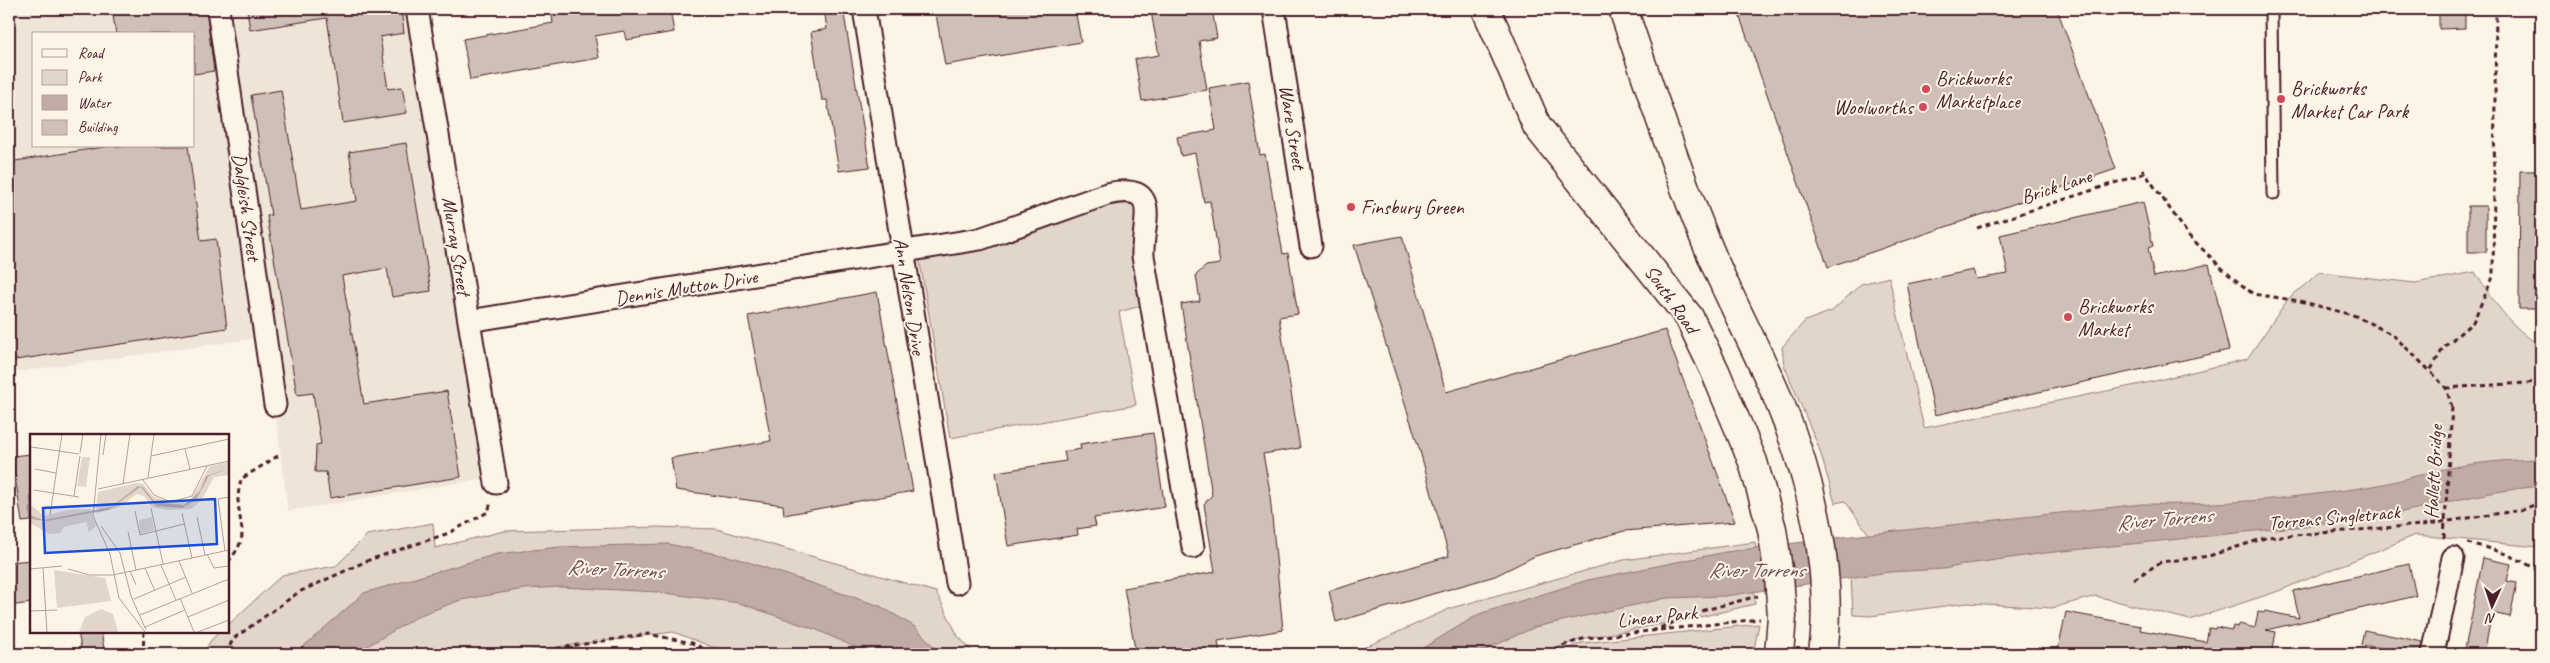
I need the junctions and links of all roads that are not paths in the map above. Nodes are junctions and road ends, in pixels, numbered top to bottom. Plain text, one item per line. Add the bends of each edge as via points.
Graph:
1 (218, 9) edge
2 (417, 9) edge
3 (864, 9) edge
4 (1274, 9) edge
5 (1486, 9) edge
6 (1623, 9) edge
7 (2271, 9) edge
8 (2273, 194) dead end
9 (1311, 246) dead end
10 (903, 252) junction
11 (469, 321) junction
12 (275, 405) dead end
13 (496, 483) road end
14 (1192, 547) dead end
15 (2456, 547) road end
16 (956, 583) dead end
17 (1823, 652) edge
18 (1779, 654) edge
19 (2433, 654) edge

1 - 12 street, Dalgleish Street
2 - 11 street, Murray Street
3 - 10 street, Ann Nelson Drive
4 - 9 street, Ware Street
5 - 18 highway, South Road via 1538,126 1689,317 1715,371 1753,462 1772,529 1782,616
6 - 17 highway via 1713,260 1779,401 1805,474 1814,511 1827,612
7 - 8 lane
10 - 11 street, Dennis Mutton Drive
10 - 14 street, Dennis Mutton Drive via 980,239 1107,194 1125,191 1143,200 1148,214 1142,240 1144,256
10 - 16 street, Ann Nelson Drive
11 - 13 street, Murray Street
15 - 19 street

